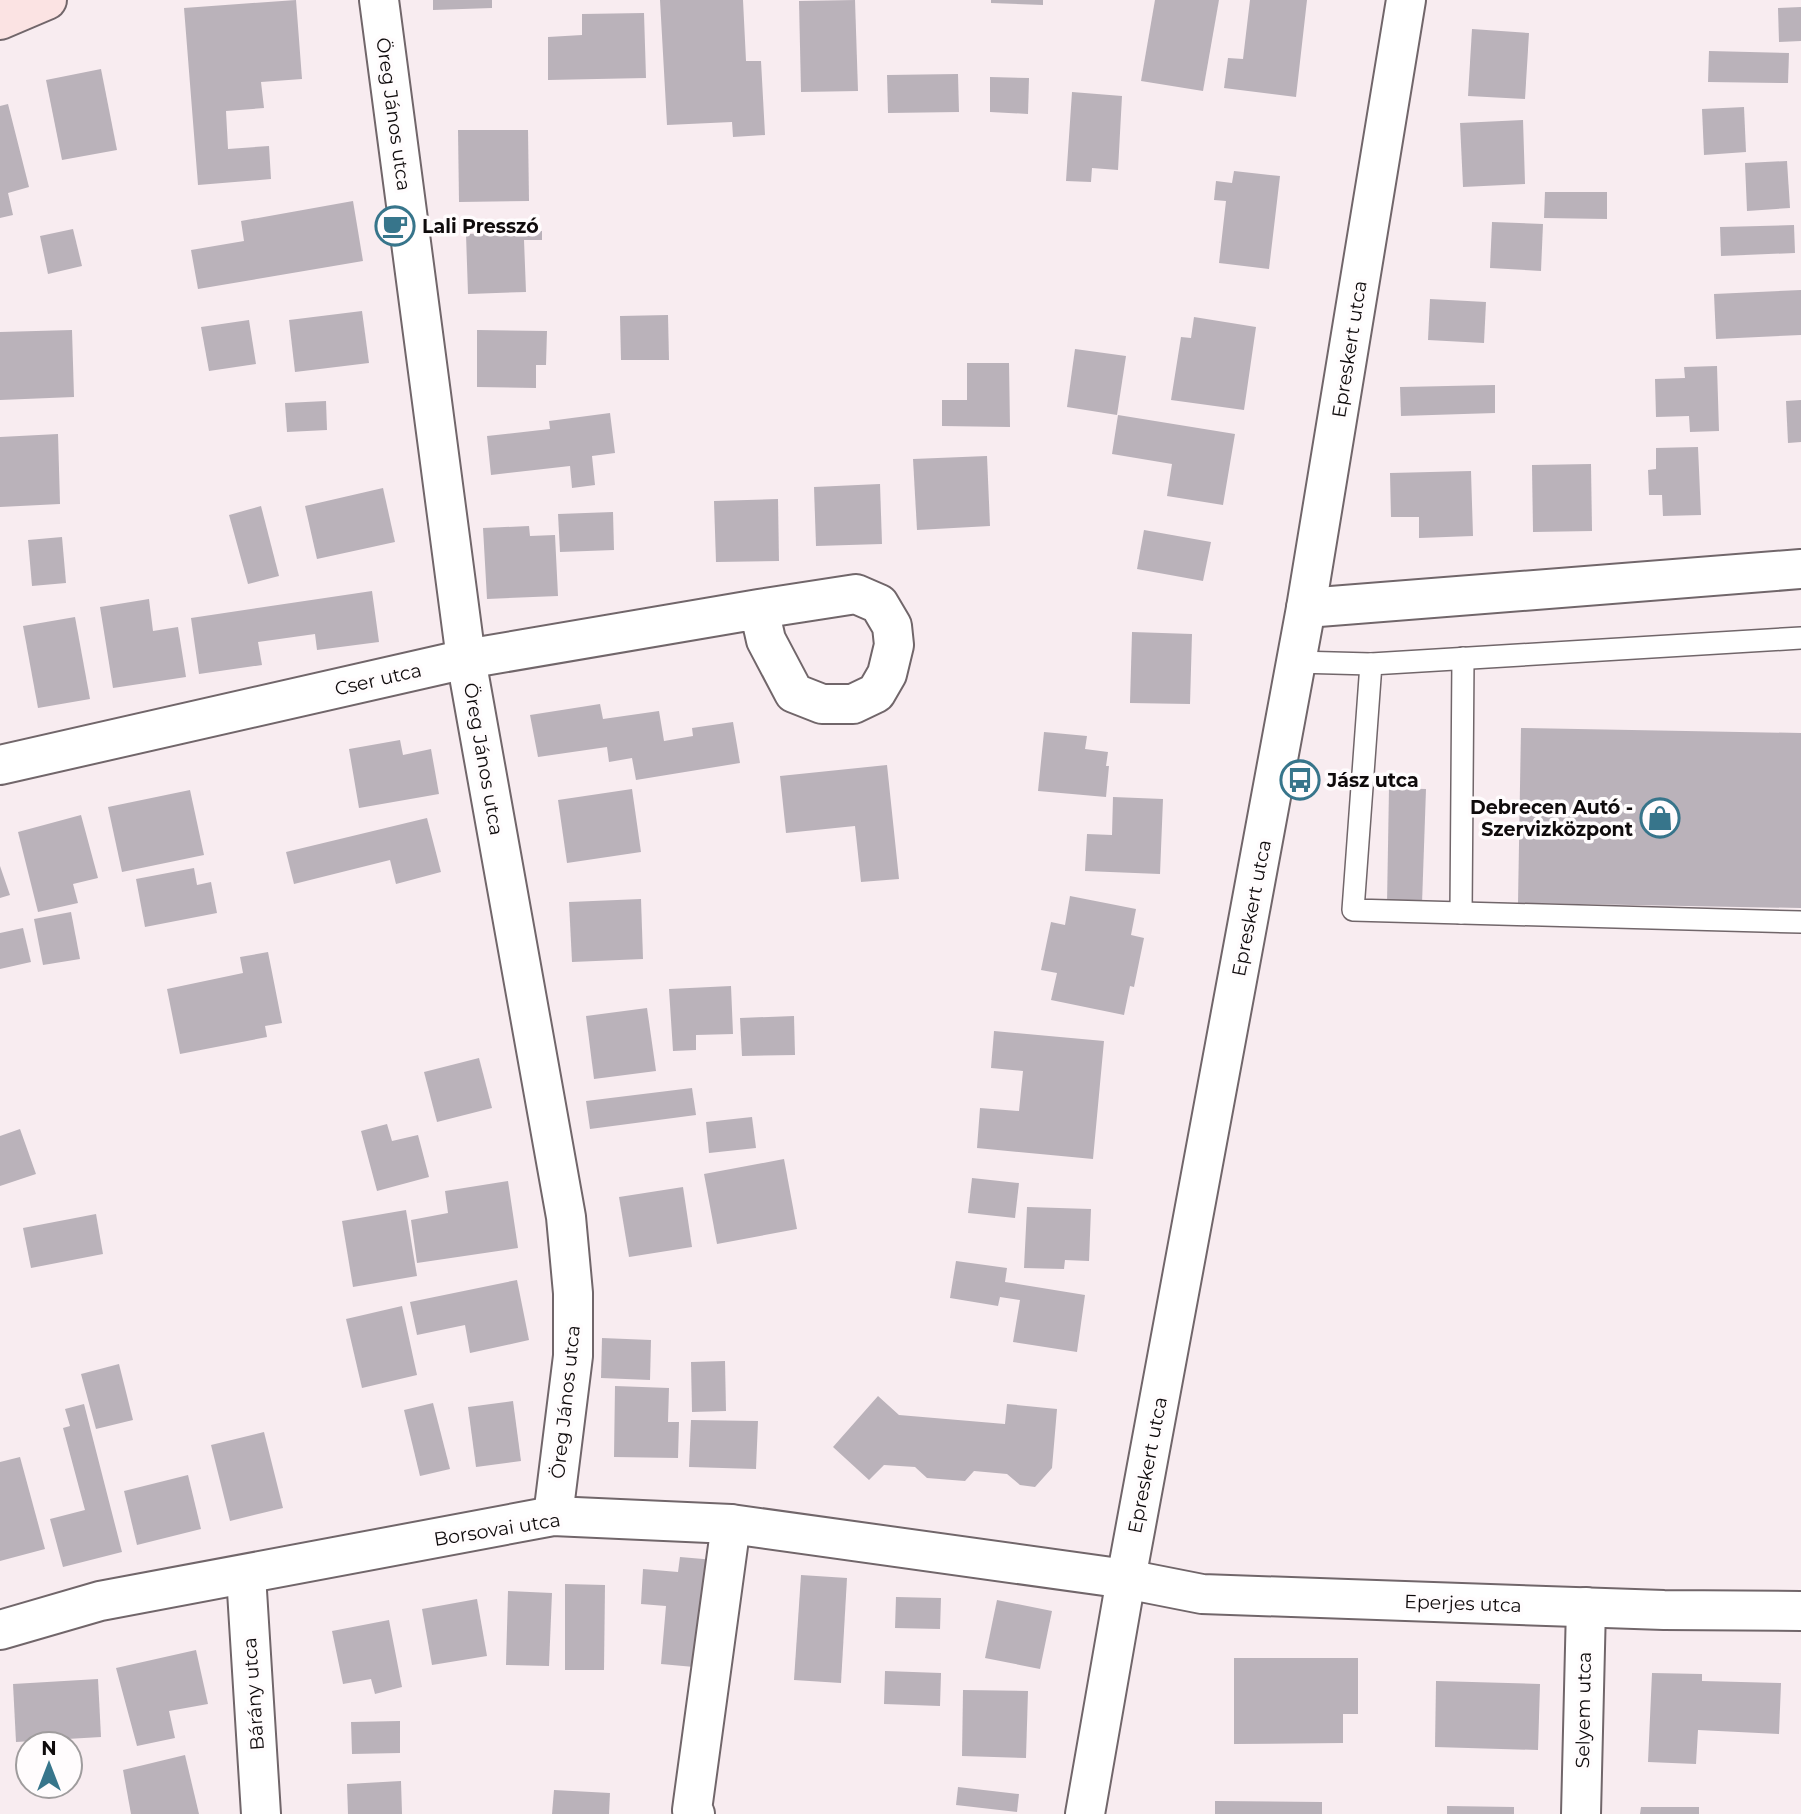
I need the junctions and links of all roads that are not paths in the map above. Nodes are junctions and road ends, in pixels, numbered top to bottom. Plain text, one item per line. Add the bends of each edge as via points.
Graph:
1 (47, 0) edge
2 (379, 0) edge
3 (1406, 0) edge
4 (0, 20) edge
5 (1801, 569) edge
6 (1307, 608) junction
7 (759, 609) dead end
8 (1801, 638) edge
9 (1463, 658) junction
10 (466, 659) junction
11 (1297, 662) junction
12 (1371, 664) junction
13 (0, 765) edge
14 (1461, 913) junction
15 (1801, 922) edge
16 (552, 1516) junction
17 (731, 1524) junction
18 (246, 1575) junction
19 (1126, 1579) junction
20 (1586, 1607) junction
21 (1801, 1611) edge
22 (0, 1630) edge
23 (691, 1813) edge
24 (261, 1814) edge
25 (1085, 1814) edge
26 (1581, 1814) edge

1 - 4 street
2 - 10 street, Öreg János utca
3 - 6 street, Epreskert utca
5 - 6 street
6 - 11 street, Epreskert utca
7 - 10 street, Cser utca
8 - 9 lane
9 - 12 lane
9 - 14 lane
10 - 13 street, Cser utca
10 - 16 street, Öreg János utca via 566,1217 573,1356
11 - 12 lane
11 - 19 street, Epreskert utca
12 - 14 lane via 1353,910
14 - 15 lane
16 - 17 street, Borsovai utca
16 - 18 street, Borsovai utca
17 - 19 street, Borsovai utca
17 - 23 street
18 - 22 street, Borsovai utca via 100,1601
18 - 24 street, Bárány utca
19 - 20 street, Eperjes utca via 1202,1594
19 - 25 street, Epreskert utca
20 - 21 street, Eperjes utca
20 - 26 street, Selyem utca

